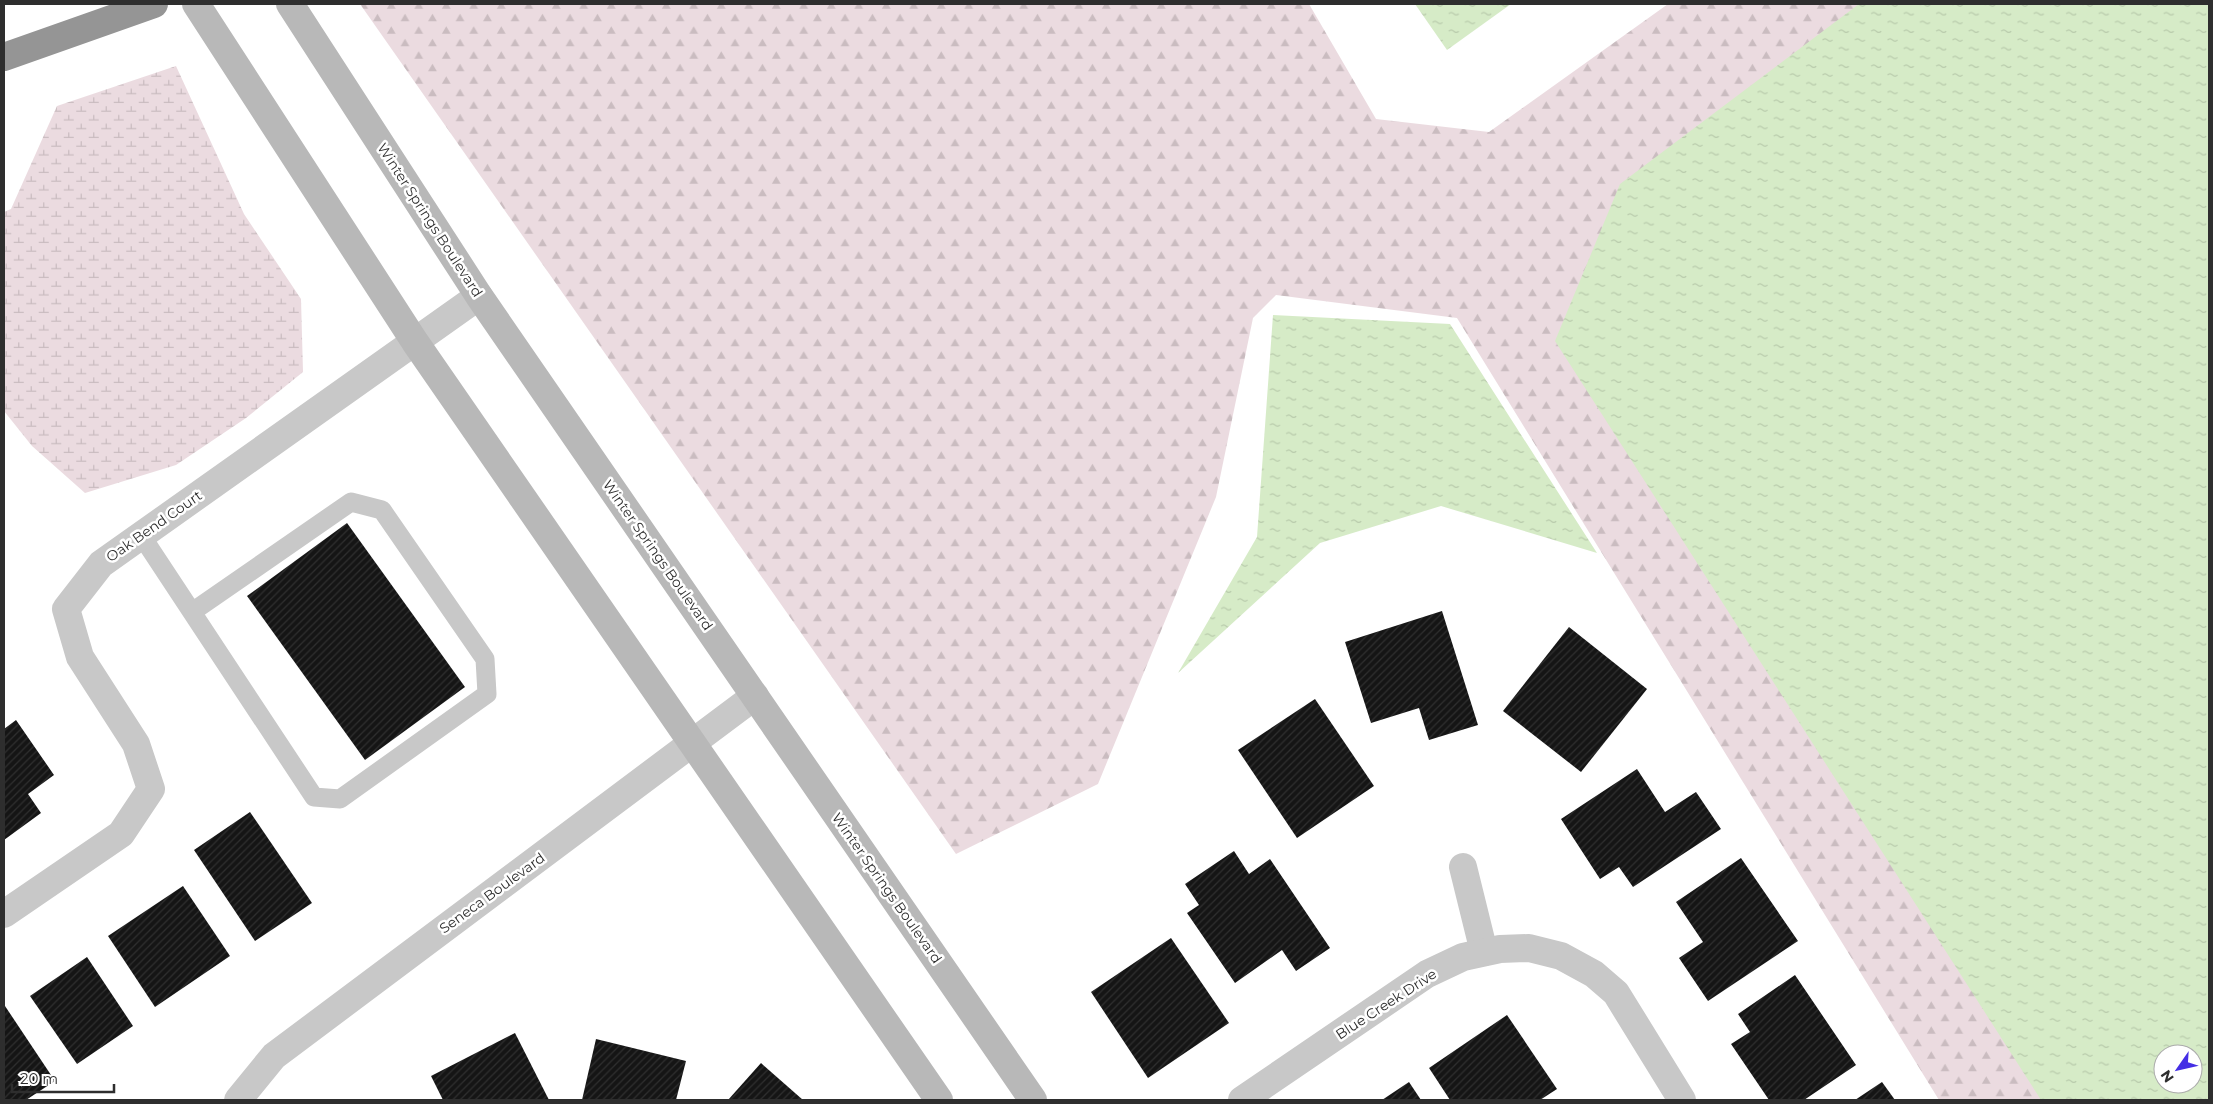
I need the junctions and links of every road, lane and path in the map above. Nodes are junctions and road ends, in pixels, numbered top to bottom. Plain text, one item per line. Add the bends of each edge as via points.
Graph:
1 (154, 4) edge
2 (196, 4) edge
3 (290, 4) edge
4 (4, 57) edge
5 (479, 296) junction
6 (415, 342) junction
7 (141, 535) junction
8 (192, 612) junction
9 (756, 696) junction
10 (693, 744) junction
11 (1463, 867) dead end
12 (4, 914) edge
13 (1484, 952) junction
14 (238, 1100) edge
15 (939, 1100) edge
16 (1033, 1100) edge
17 (1242, 1100) edge
18 (1682, 1100) edge

1 - 4 highway
2 - 6 street
3 - 5 street, Winter Springs Boulevard
5 - 6 street, Oak Bend Court
5 - 9 street, Winter Springs Boulevard
6 - 7 street, Oak Bend Court
6 - 10 street
7 - 8 lane
7 - 12 street, Oak Bend Court via 101,564 66,609 80,657 136,744 151,789 121,834
8 - 8 lane via 314,797 340,799 487,694 484,659 382,510 351,502
9 - 10 street, Seneca Boulevard
9 - 16 street, Winter Springs Boulevard
10 - 14 street, Seneca Boulevard via 274,1056
10 - 15 street
11 - 13 street
13 - 17 street, Blue Creek Drive via 1463,957 1427,974
13 - 18 street, Blue Creek Drive via 1529,948 1561,956 1594,974 1616,993

